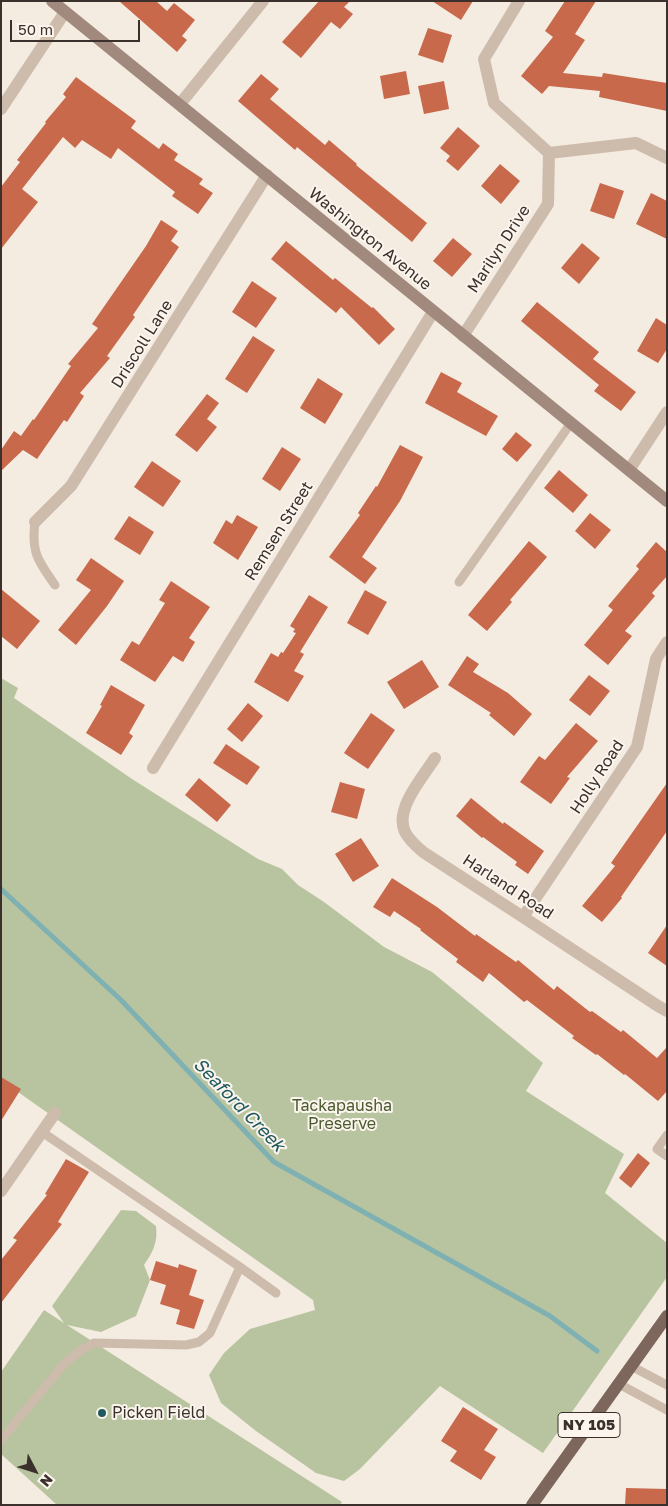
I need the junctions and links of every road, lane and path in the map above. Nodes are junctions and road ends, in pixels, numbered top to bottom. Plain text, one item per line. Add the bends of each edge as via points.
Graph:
1 (52, 1) edge
2 (263, 1) edge
3 (519, 1) edge
4 (66, 12) junction
5 (180, 104) junction
6 (1, 109) edge
7 (549, 153) junction
8 (667, 158) edge
9 (266, 175) junction
10 (433, 312) junction
11 (463, 336) junction
12 (667, 412) edge
13 (571, 423) junction
14 (629, 470) junction
15 (667, 501) edge
16 (35, 522) joint
17 (458, 582) dead end
18 (55, 585) dead end
19 (667, 642) edge
20 (435, 758) dead end
21 (153, 768) dead end
22 (523, 916) junction
23 (667, 1011) edge
24 (55, 1113) dead end
25 (42, 1132) junction
26 (667, 1135) edge
27 (667, 1156) edge
28 (1, 1191) edge
29 (240, 1267) junction
30 (276, 1293) dead end
31 (667, 1316) edge
32 (631, 1366) junction
33 (619, 1384) junction
34 (667, 1385) edge
35 (667, 1410) edge
36 (1, 1440) edge
37 (532, 1505) edge

1 - 4 street, Washington Avenue
2 - 5 street
3 - 7 street via 484,59 494,103
4 - 5 street, Washington Avenue
4 - 6 street
5 - 9 street, Washington Avenue
7 - 8 street via 636,142
7 - 11 street, Marilyn Drive via 548,204
9 - 10 street, Washington Avenue
9 - 16 street, Driscoll Lane via 71,486
10 - 11 street, Washington Avenue
10 - 21 street, Remsen Street
11 - 13 street, Washington Avenue
12 - 14 street
13 - 14 street, Washington Avenue
13 - 17 lane
14 - 15 street, Washington Avenue
16 - 18 lane via 34,548
19 - 22 street, Holly Road via 656,659 637,747
20 - 22 street, Harland Road via 406,804 404,831 423,852
22 - 23 street, Harland Road
24 - 25 street
25 - 28 street
25 - 29 lane
26 - 27 lane via 657,1149
29 - 30 lane
29 - 36 lane via 210,1333 199,1342 186,1345 94,1343 64,1364
31 - 32 main road, NY 105
32 - 33 main road, NY 105
32 - 34 lane
33 - 35 lane
33 - 37 main road, NY 105

